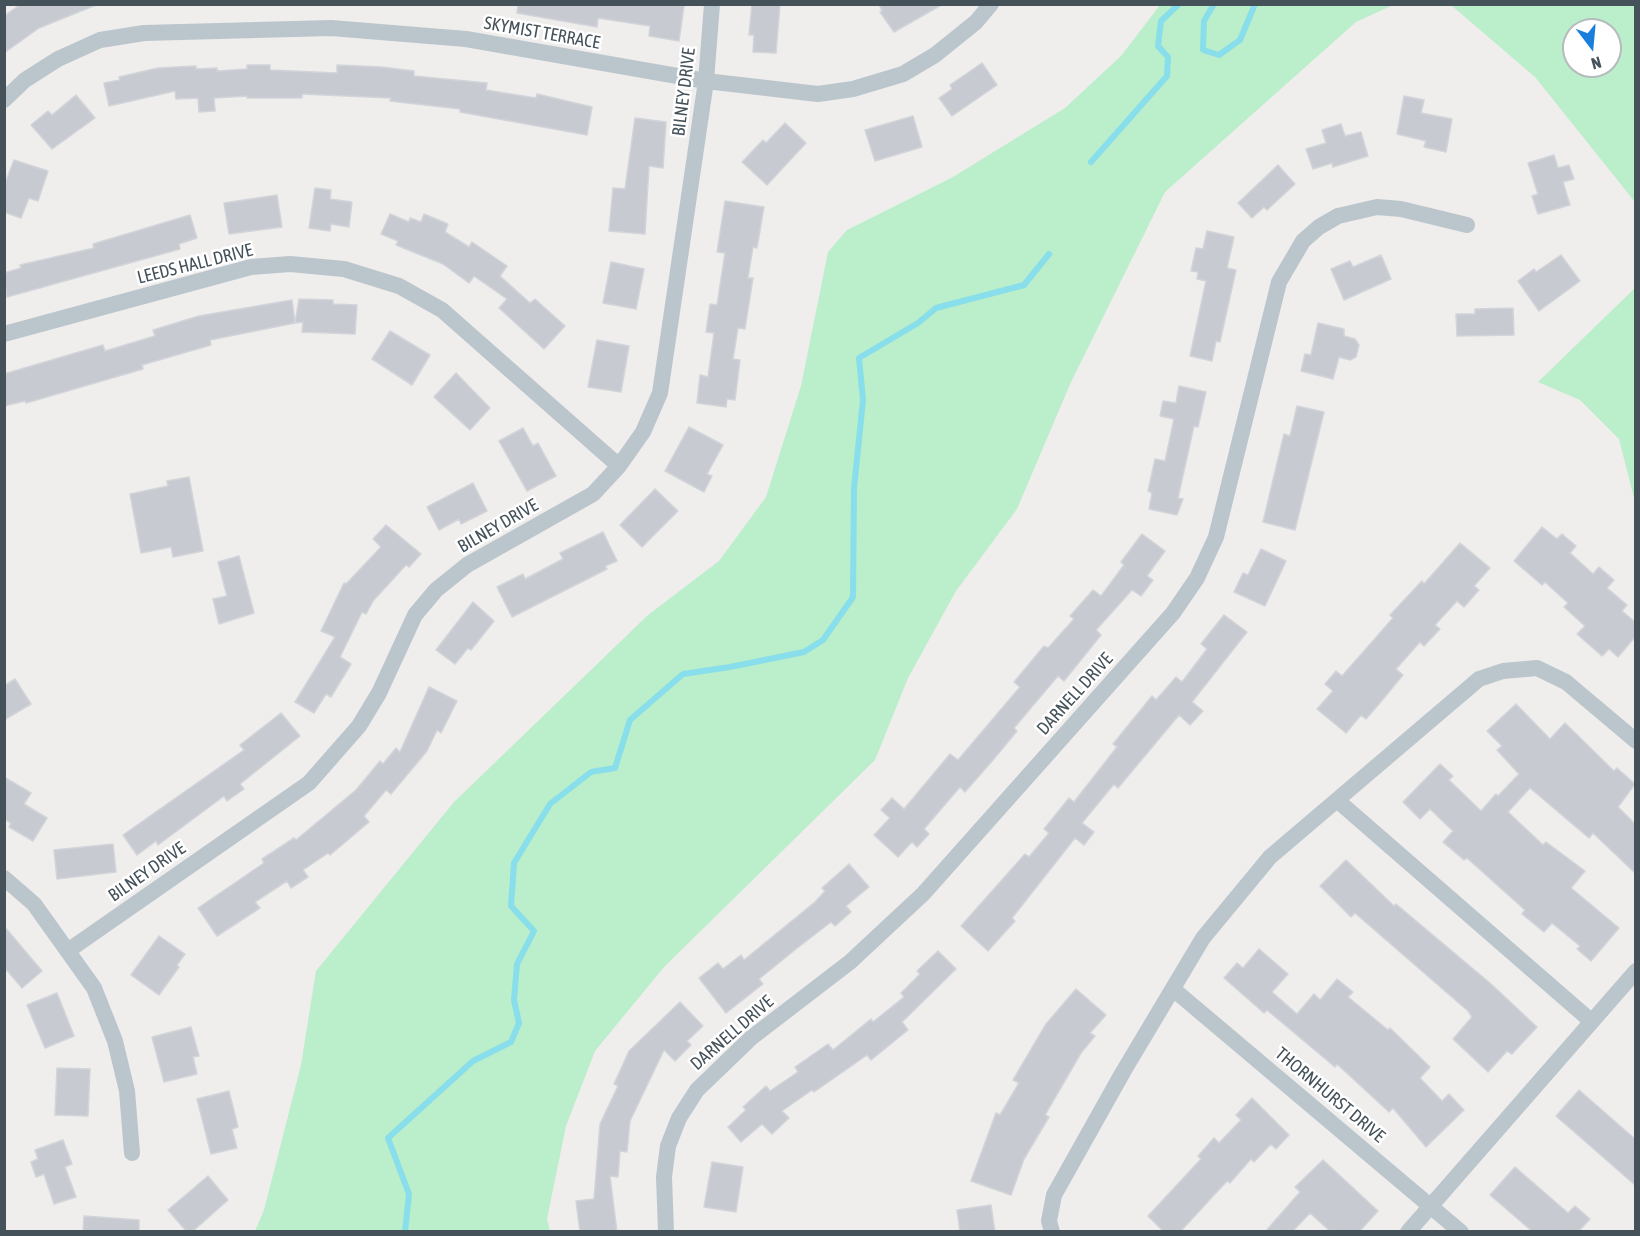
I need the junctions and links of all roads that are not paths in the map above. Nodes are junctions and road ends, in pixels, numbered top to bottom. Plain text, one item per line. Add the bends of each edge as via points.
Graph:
1 (712, 4) edge
2 (991, 4) edge
3 (706, 81) junction
4 (4, 100) edge
5 (1467, 225) dead end
6 (4, 334) edge
7 (619, 466) junction
8 (1635, 741) edge
9 (1338, 801) junction
10 (4, 878) edge
11 (69, 950) junction
12 (1635, 971) edge
13 (1173, 989) junction
14 (1591, 1021) junction
15 (132, 1153) dead end
16 (1431, 1204) junction
17 (666, 1232) edge
18 (1052, 1232) edge
19 (1408, 1232) edge
20 (1461, 1232) edge

1 - 3 street, BILNEY DRIVE
2 - 3 street, SKYMIST TERRACE via 936,55 903,74 853,89 818,94
3 - 4 street, SKYMIST TERRACE via 444,38 331,28 144,33 100,40 57,59
3 - 7 street, BILNEY DRIVE via 660,393 643,432
5 - 17 street, DARNELL DRIVE via 1377,207 1338,216 1318,227 1303,242 1279,282 1215,537 1197,578 1173,613 923,894 850,962 751,1038 697,1090 679,1118 668,1146 664,1177
6 - 7 street, LEEDS HALL DRIVE via 251,267 290,264 344,269 399,286 442,310
7 - 11 street, BILNEY DRIVE via 593,494 467,565 436,590 415,615 359,726 309,783
8 - 9 street via 1566,682 1537,668 1503,671 1479,679
9 - 13 street via 1270,857 1203,938
9 - 14 street
10 - 11 street via 34,904
11 - 15 street via 94,988 115,1041 127,1090
12 - 14 street
13 - 16 street, THORNHURST DRIVE
13 - 18 street via 1054,1195 1049,1221
14 - 16 street
16 - 19 street
16 - 20 street, THORNHURST DRIVE

